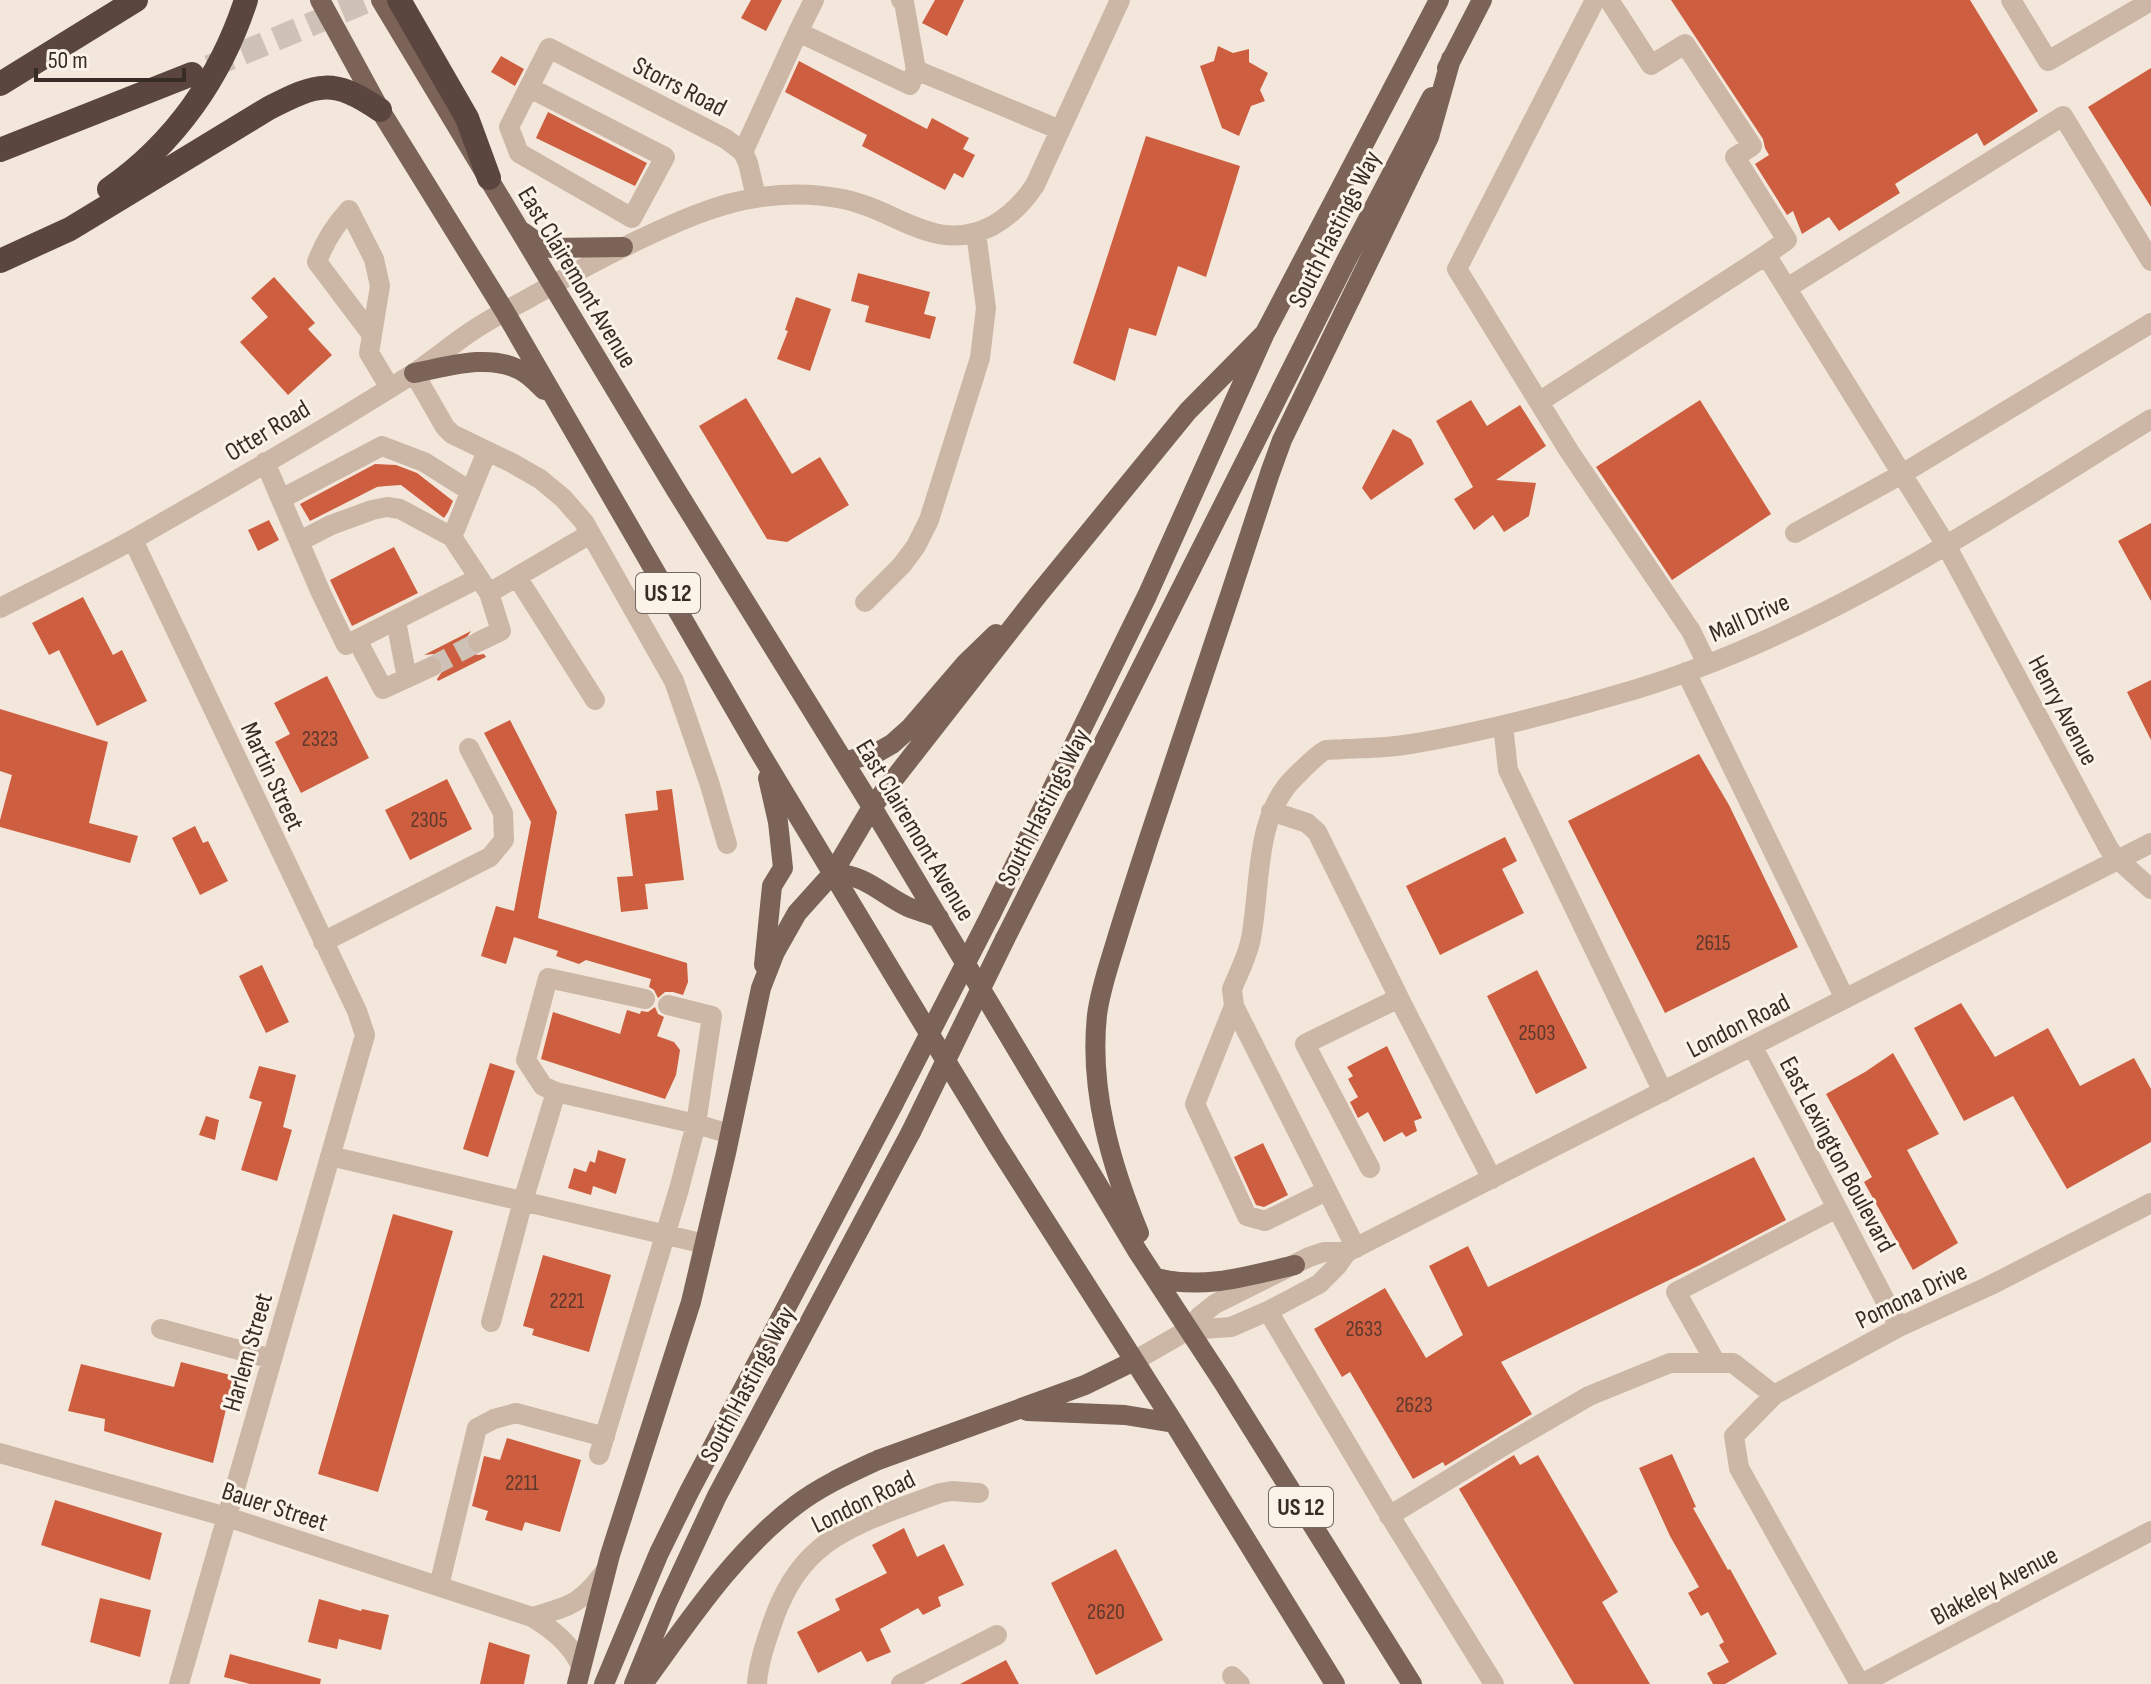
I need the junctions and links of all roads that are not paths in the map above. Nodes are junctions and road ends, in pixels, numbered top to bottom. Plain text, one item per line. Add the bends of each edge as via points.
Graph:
1 (136, 0) edge
2 (246, 0) edge
3 (320, 0) edge
4 (381, 0) edge
5 (399, 0) edge
6 (814, 0) edge
7 (901, 0) edge
8 (1120, 0) edge
9 (1439, 0) edge
10 (1482, 0) edge
11 (1595, 0) edge
12 (1609, 0) edge
13 (2011, 0) edge
14 (2151, 1) edge
15 (798, 32) junction
16 (1451, 59) junction
17 (916, 70) junction
18 (192, 74) tunnel mouth
19 (0, 84) edge
20 (530, 88) junction
21 (380, 110) junction
22 (1060, 130) junction
23 (0, 150) edge
24 (743, 152) junction
25 (489, 178) junction
26 (756, 197) junction
27 (632, 218) junction
28 (519, 228) junction
29 (976, 233) junction
30 (632, 242) junction
31 (0, 253) edge
32 (1766, 255) junction
33 (0, 261) edge
34 (2151, 261) edge
35 (552, 285) junction
36 (1787, 288) junction
37 (505, 312) junction
38 (2151, 323) edge
39 (1265, 333) junction
40 (372, 335) junction
41 (414, 373) junction
42 (390, 388) junction
43 (1539, 402) junction
44 (558, 403) junction
45 (2151, 419) edge
46 (487, 451) junction
47 (265, 462) junction
48 (1902, 474) junction
49 (470, 491) junction
50 (281, 499) junction
51 (1795, 533) dead end
52 (590, 534) junction
53 (452, 537) junction
54 (133, 540) junction
55 (300, 541) junction
56 (1946, 545) junction
57 (517, 577) junction
58 (484, 585) junction
59 (1037, 596) junction
60 (865, 602) dead end
61 (0, 608) edge
62 (396, 621) junction
63 (357, 640) junction
64 (478, 642) tunnel mouth
65 (1707, 664) junction
66 (431, 667) tunnel mouth
67 (1686, 672) junction
68 (407, 678) junction
69 (595, 700) dead end
70 (1503, 725) junction
71 (469, 748) dead end
72 (759, 751) junction
73 (844, 762) junction
74 (872, 807) junction
75 (1271, 811) junction
76 (2151, 843) edge
77 (727, 844) dead end
78 (2119, 860) junction
79 (833, 873) junction
80 (2151, 889) edge
81 (939, 918) junction
82 (323, 942) junction
83 (761, 988) junction
84 (1399, 998) junction
85 (645, 999) dead end
86 (1845, 999) junction
87 (668, 1005) dead end
88 (1234, 1006) junction
89 (365, 1035) joint
90 (1753, 1047) junction
91 (556, 1092) junction
92 (1663, 1092) junction
93 (696, 1124) junction
94 (730, 1134) junction
95 (330, 1156) junction
96 (1370, 1168) dead end
97 (1492, 1179) junction
98 (1326, 1191) junction
99 (523, 1201) junction
100 (2151, 1203) edge
101 (1837, 1208) junction
102 (665, 1236) junction
103 (705, 1244) junction
104 (1352, 1250) junction
105 (1295, 1265) junction
106 (1156, 1278) junction
107 (1268, 1311) junction
108 (491, 1322) dead end
109 (1899, 1327) junction
110 (161, 1329) dead end
111 (1188, 1330) junction
112 (272, 1359) junction
113 (1134, 1361) junction
114 (1716, 1363) junction
115 (1774, 1395) junction
116 (1020, 1410) junction
117 (1174, 1423) junction
118 (0, 1453) edge
119 (979, 1493) dead end
120 (1389, 1516) junction
121 (227, 1517) junction
122 (2151, 1531) edge
123 (606, 1570) junction
124 (439, 1586) junction
125 (532, 1617) junction
126 (997, 1635) dead end
127 (579, 1675) edge
128 (757, 1682) edge
129 (179, 1684) edge
130 (604, 1684) edge
131 (634, 1684) edge
132 (643, 1684) edge
133 (901, 1684) edge
134 (1335, 1684) edge
135 (1412, 1684) edge
136 (1494, 1684) edge
137 (1861, 1684) edge

1 - 19 highway
2 - 31 highway via 221,62 193,108 153,154 102,194
3 - 21 main road, US 12
4 - 25 main road, East Clairemont Avenue / US 12
5 - 25 highway via 467,118
6 - 15 street
7 - 17 street
8 - 22 street
9 - 39 main road, South Hastings Way
10 - 16 main road, South Hastings Way
11 - 43 street via 1457,269
12 - 32 street via 1651,65 1685,44 1752,146 1735,157 1787,240
13 - 14 street via 2048,61
15 - 17 street via 910,85
15 - 24 street
16 - 106 main road via 1429,137 1282,440 1104,981 1096,1046 1104,1123 1113,1166
16 - 131 main road, South Hastings Way, bridge via 911,1132 717,1496
17 - 22 street
18 - 23 highway
20 - 24 street, Storrs Road via 549,48
20 - 27 street via 509,127 519,153
20 - 27 street via 665,157
21 - 33 highway via 356,93 310,89 269,108 70,229
21 - 37 main road, US 12
22 - 29 street via 1028,197
24 - 26 street, Storrs Road
25 - 28 main road, East Clairemont Avenue / US 12
26 - 29 street via 832,197 877,209 937,235
26 - 30 street
27 - 30 street
28 - 30 main road via 552,248
28 - 35 main road, East Clairemont Avenue / US 12
29 - 60 street via 986,308 980,358 923,533 902,565
30 - 35 street
32 - 36 street, Henry Avenue
32 - 43 street
34 - 36 street via 2063,116
35 - 37 street, Otter Road
35 - 73 main road, East Clairemont Avenue / US 12
36 - 48 street, Henry Avenue
37 - 41 street, Otter Road
37 - 44 main road, US 12
38 - 48 street
39 - 59 main road via 1188,411
39 - 130 main road, South Hastings Way, bridge via 1147,596 991,914 689,1492
40 - 40 street via 380,286 374,259 349,210 317,262
40 - 42 street via 369,353
41 - 42 street, Otter Road
41 - 44 main road via 488,362 506,365 523,371
41 - 46 street via 445,427
42 - 47 street, Otter Road
43 - 65 street via 1691,631
44 - 72 main road, US 12
45 - 56 street, Mall Drive
46 - 49 street
46 - 52 street via 554,490 578,513
47 - 50 street
47 - 54 street, Otter Road
48 - 51 street
48 - 56 street, Henry Avenue
49 - 50 street via 424,462 382,446
49 - 53 street
50 - 55 street
52 - 57 street
52 - 77 street via 674,681
53 - 55 street via 387,507
53 - 58 street
54 - 61 street, Otter Road
54 - 82 street, Martin Street
55 - 63 street via 346,645
56 - 65 street, Mall Drive via 1807,620
56 - 78 street, Henry Avenue
57 - 58 street
57 - 69 street
58 - 62 street
58 - 64 street via 501,631
59 - 73 main road via 892,744
59 - 74 main road
62 - 63 street
62 - 68 street
63 - 68 street via 383,689
65 - 67 street, Mall Drive
66 - 68 street
67 - 70 street, Mall Drive
67 - 86 street
70 - 75 street, Mall Drive via 1403,745 1325,751 1293,778
70 - 92 street via 1508,770
71 - 82 street via 503,813 504,840 490,857
72 - 79 main road, US 12
72 - 83 main road via 778,822 783,868 772,886
73 - 74 main road, East Clairemont Avenue / US 12
74 - 79 main road
74 - 81 main road, East Clairemont Avenue / US 12
75 - 84 street via 1307,823 1317,832
75 - 88 street via 1251,941 1232,989
76 - 78 street, London Road
78 - 80 street, Henry Avenue
78 - 86 street, London Road
79 - 81 main road via 859,878 908,907
79 - 83 main road via 797,913
79 - 113 main road, US 12
81 - 106 main road, East Clairemont Avenue / US 12
82 - 89 street, Martin Street
83 - 94 main road
84 - 96 street via 1305,1044
84 - 97 street
85 - 91 street via 548,978 526,1060 543,1086
86 - 90 street, London Road
87 - 93 street via 712,1016
88 - 98 street
88 - 98 street via 1195,1104 1247,1216 1265,1221
89 - 95 street, Harlem Street
90 - 92 street, London Road
90 - 101 street, East Lexington Boulevard
91 - 93 street
91 - 99 street
92 - 97 street, London Road
93 - 94 street
93 - 102 street
94 - 103 main road
95 - 99 street
95 - 112 street, Harlem Street
97 - 104 street, London Road
98 - 104 street
99 - 102 street
99 - 108 street
100 - 109 street, Pomona Drive
101 - 109 street, East Lexington Boulevard
101 - 114 street via 1676,1292
102 - 103 street
102 - 124 street via 602,1446 516,1413 477,1428
103 - 123 main road
104 - 105 street, London Road via 1324,1252
104 - 107 street, London Road via 1319,1284
105 - 106 main road via 1213,1283
105 - 111 street, London Road via 1215,1304
106 - 111 main road, East Clairemont Avenue / US 12
107 - 111 street, London Road via 1231,1327
107 - 120 street
109 - 115 street, Pomona Drive
110 - 112 street
111 - 113 street, London Road
111 - 135 main road, East Clairemont Avenue / US 12
112 - 121 street, Harlem Street
113 - 116 main road
113 - 117 main road, US 12
114 - 115 street via 1733,1363
114 - 120 street via 1670,1363 1589,1396
115 - 137 street, Pomona Drive via 1734,1436 1739,1468
116 - 117 main road
116 - 132 main road via 878,1460 799,1503 735,1564
117 - 134 main road, US 12
118 - 121 street, Bauer Street
119 - 128 street, London Road via 940,1493 864,1523 816,1551 776,1611
120 - 136 street
121 - 124 street, Bauer Street
121 - 129 street, Harlem Street
122 - 137 street, Blakeley Avenue
123 - 125 street via 575,1603
123 - 127 main road
124 - 125 street, Bauer Street
125 - 127 street, Bauer Street via 566,1642 576,1655
126 - 133 street

